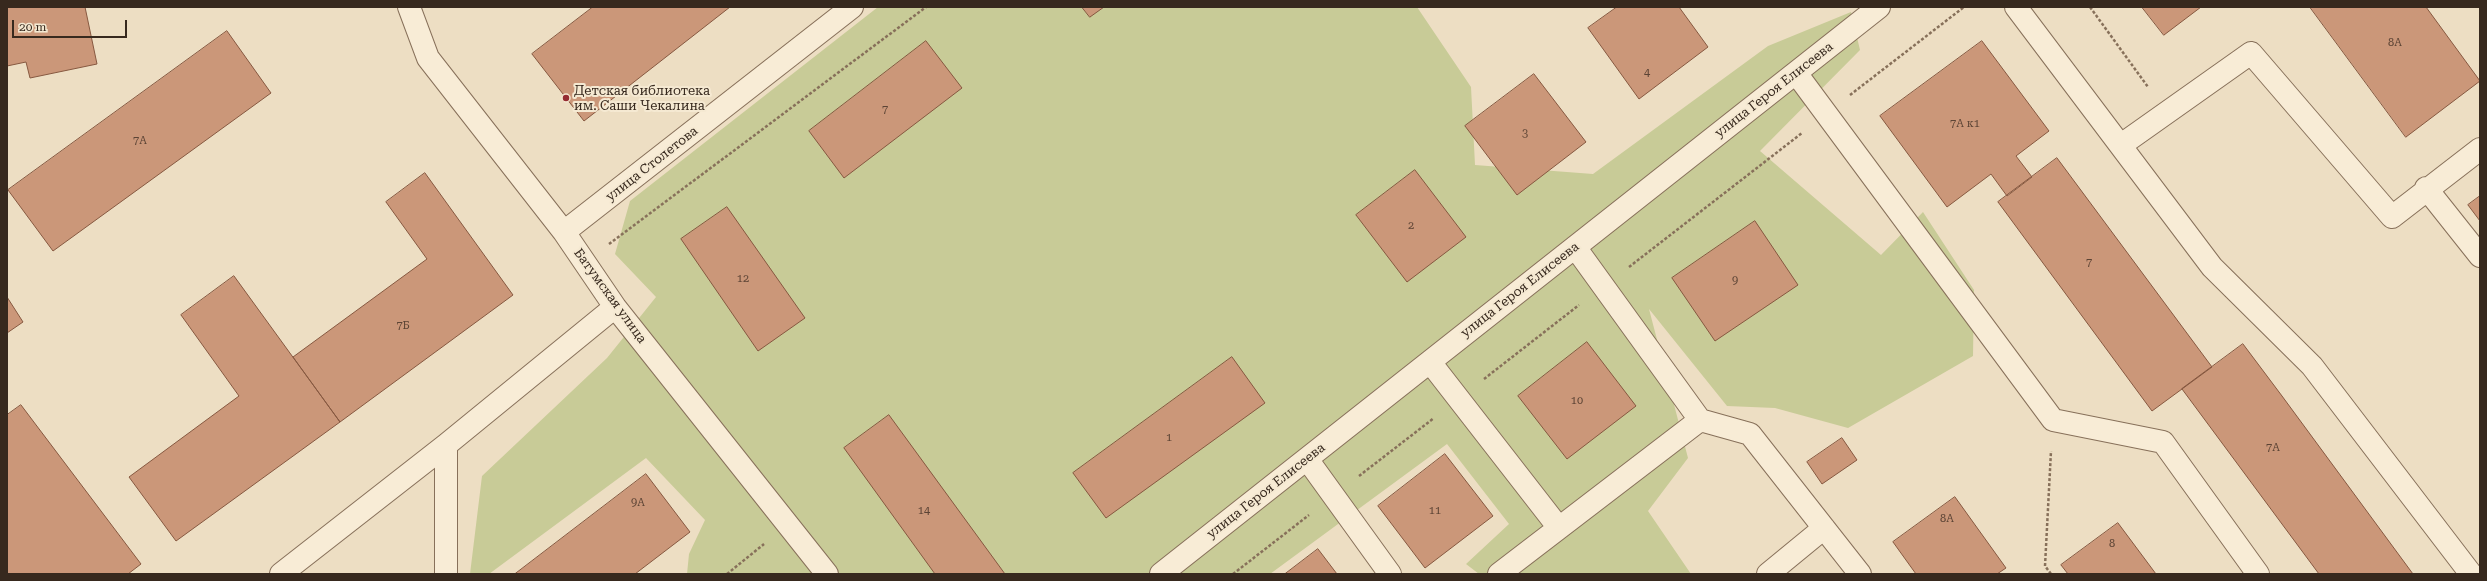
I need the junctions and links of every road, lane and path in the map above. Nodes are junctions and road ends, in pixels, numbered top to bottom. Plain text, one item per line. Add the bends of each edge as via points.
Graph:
1 (409, 7) edge
2 (852, 7) edge
3 (926, 7) edge
4 (1879, 7) edge
5 (2016, 7) edge
6 (2090, 7) edge
7 (1796, 73) junction
8 (2167, 113) junction
9 (2121, 145) junction
10 (2480, 149) edge
11 (2426, 188) junction
12 (564, 232) junction
13 (1575, 246) junction
14 (2480, 256) edge
15 (585, 262) junction
16 (615, 307) junction
17 (1430, 362) junction
18 (1700, 420) junction
19 (2053, 420) junction
20 (446, 445) junction
21 (1307, 459) junction
22 (788, 524) junction
23 (1559, 528) junction
24 (1824, 528) junction
25 (281, 574) edge
26 (446, 574) edge
27 (727, 574) edge
28 (827, 574) edge
29 (1162, 574) edge
30 (1390, 574) edge
31 (1499, 574) edge
32 (1768, 574) edge
33 (1860, 574) edge
34 (2051, 574) edge
35 (2258, 574) edge
36 (2472, 574) edge

1 - 12 street, Батумская улица via 428,58
2 - 12 street, улица Столетова
3 - 15 path
4 - 7 street, улица Героя Елисеева
5 - 9 street
6 - 8 path
7 - 13 street, улица Героя Елисеева
7 - 19 street
8 - 9 street
8 - 11 street via 2251,53 2392,217
9 - 36 street via 2212,267 2312,366
10 - 11 street
11 - 14 street
12 - 15 street, Батумская улица
13 - 17 street, улица Героя Елисеева
13 - 18 street
15 - 16 street, Батумская улица
16 - 20 street
16 - 22 street, Батумская улица
17 - 21 street, улица Героя Елисеева
17 - 23 street
18 - 23 street
18 - 24 street via 1750,434
19 - 34 path via 2045,566
19 - 35 street via 2163,442
20 - 25 street
20 - 26 street
21 - 29 street, улица Героя Елисеева
21 - 30 street
22 - 27 path
22 - 28 street, Батумская улица
23 - 31 street
24 - 32 street
24 - 33 street

